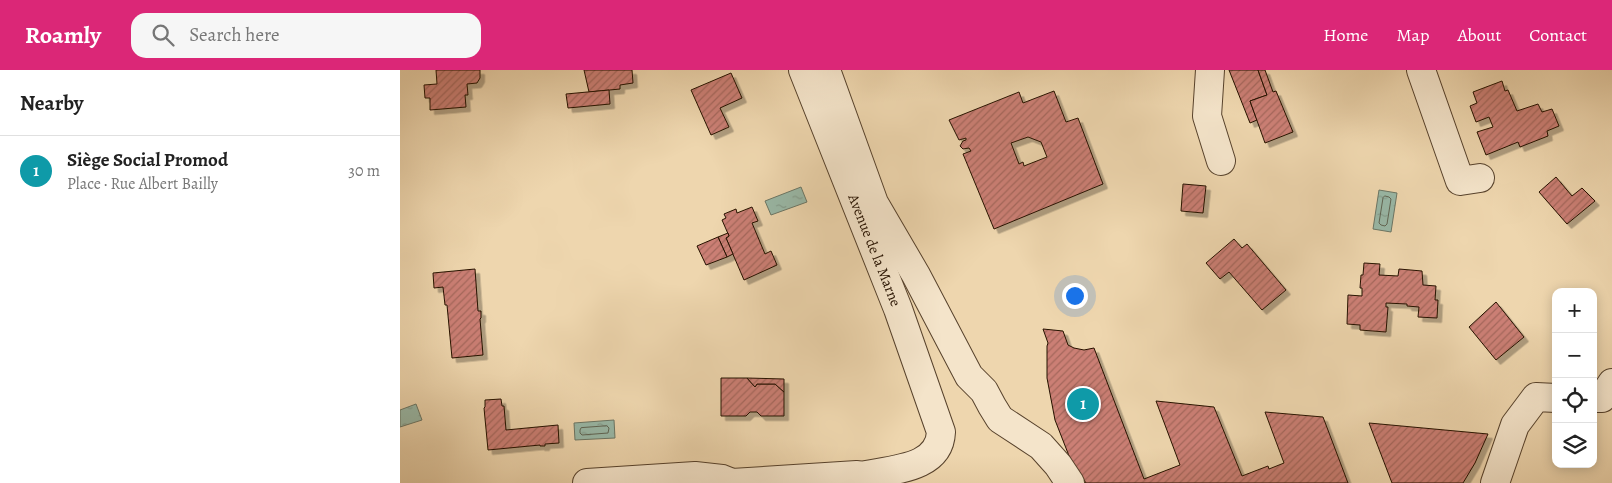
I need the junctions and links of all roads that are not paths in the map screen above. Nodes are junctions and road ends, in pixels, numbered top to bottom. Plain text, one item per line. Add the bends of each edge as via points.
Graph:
1 (803, 70) edge
2 (826, 70) edge
3 (1210, 70) edge
4 (1421, 70) edge
5 (1221, 161) dead end
6 (1480, 178) dead end
7 (1612, 383) edge
8 (1552, 398) edge
9 (1597, 398) edge
10 (848, 479) edge
11 (586, 483) edge
12 (732, 483) edge
13 (1070, 483) edge
14 (1495, 483) edge

1 - 10 street, Avenue de la Marne via 898,309 941,432 933,454 916,465
2 - 13 street via 874,203 969,376 984,391 1000,419 1041,446
3 - 5 street via 1207,116
4 - 6 street via 1460,181
7 - 9 street via 1602,398
8 - 14 street via 1536,397 1515,425
10 - 12 street
11 - 12 street via 694,476

